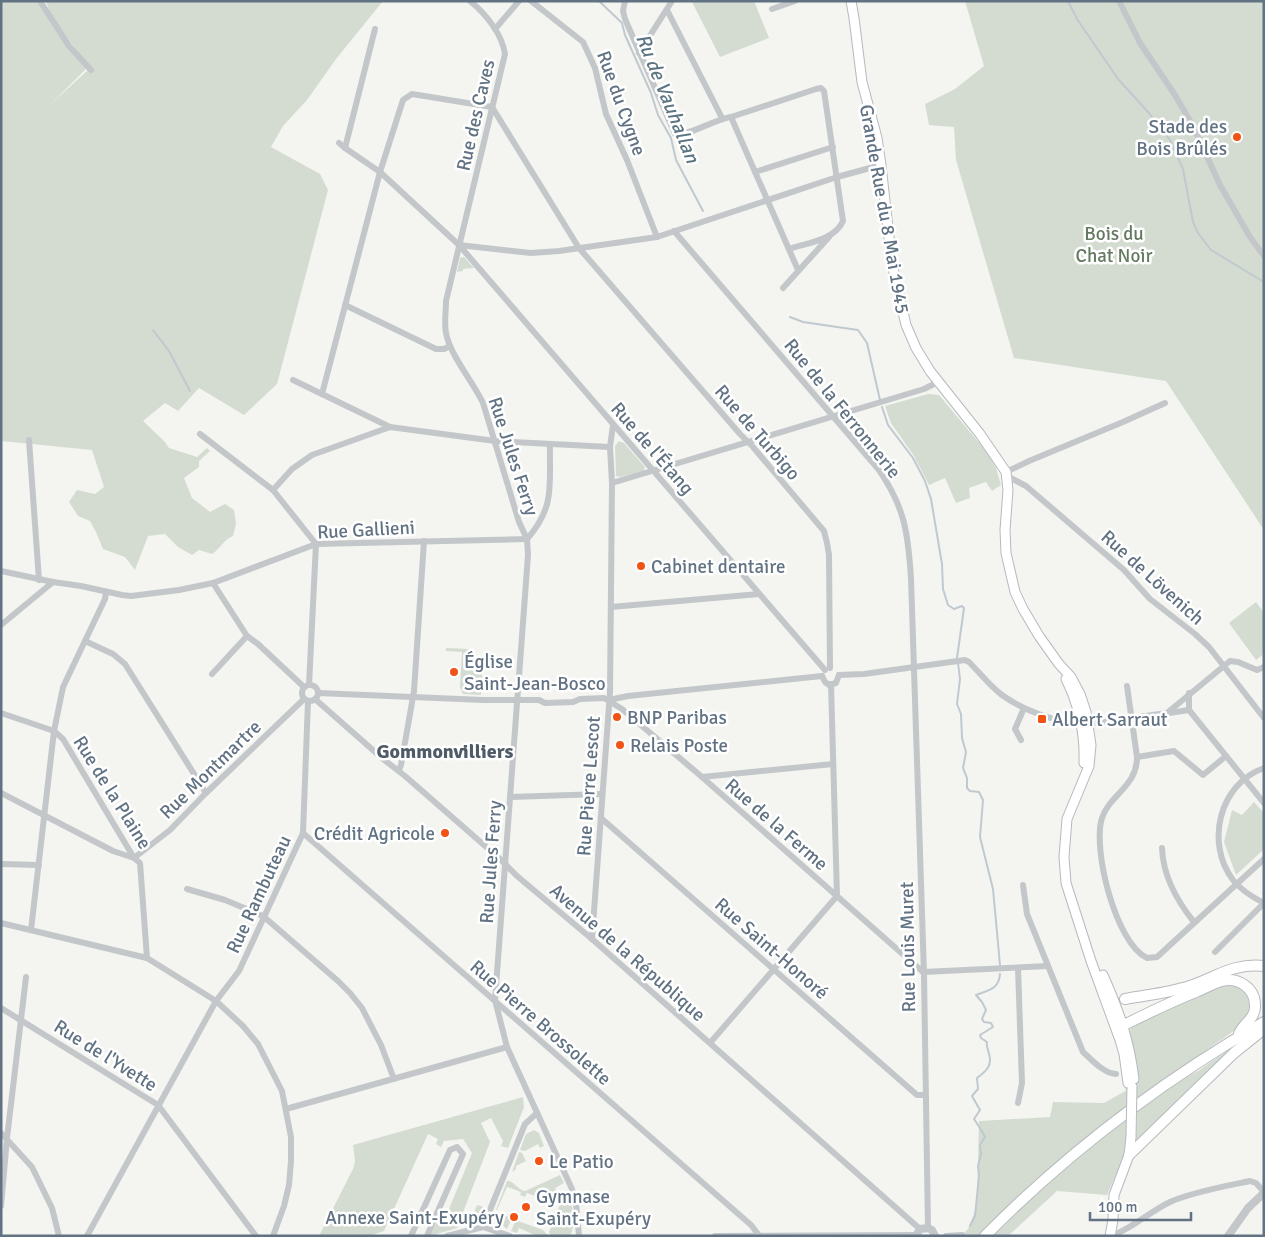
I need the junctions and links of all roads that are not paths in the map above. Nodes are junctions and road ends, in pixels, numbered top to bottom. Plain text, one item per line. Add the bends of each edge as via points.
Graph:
1 (40, 1) edge
2 (470, 1) edge
3 (519, 1) edge
4 (530, 1) edge
5 (625, 1) edge
6 (672, 1) edge
7 (795, 1) edge
8 (850, 1) edge
9 (1119, 1) edge
10 (772, 9) dead end
11 (667, 10) junction
12 (375, 29) dead end
13 (494, 29) junction
14 (639, 54) junction
15 (91, 70) dead end
16 (492, 107) junction
17 (731, 117) junction
18 (722, 118) junction
19 (339, 143) dead end
20 (833, 147) junction
21 (345, 148) junction
22 (881, 165) junction
23 (380, 172) junction
24 (755, 172) junction
25 (837, 177) junction
26 (768, 201) junction
27 (674, 231) junction
28 (829, 236) junction
29 (657, 237) junction
30 (459, 245) junction
31 (579, 248) junction
32 (789, 249) junction
33 (1264, 256) edge
34 (798, 270) junction
35 (783, 288) dead end
36 (345, 305) junction
37 (450, 346) junction
38 (293, 380) dead end
39 (938, 382) junction
40 (322, 394) junction
41 (1165, 403) dead end
42 (834, 416) junction
43 (613, 425) junction
44 (390, 427) junction
45 (200, 434) dead end
46 (29, 440) dead end
47 (495, 441) junction
48 (748, 442) junction
49 (550, 444) junction
50 (610, 448) junction
51 (652, 470) junction
52 (1006, 474) junction
53 (612, 483) junction
54 (273, 490) junction
55 (527, 539) junction
56 (424, 542) junction
57 (316, 544) junction
58 (1, 571) edge
59 (39, 580) junction
60 (53, 582) junction
61 (213, 583) junction
62 (106, 592) junction
63 (759, 594) junction
64 (611, 607) junction
65 (1, 625) edge
66 (247, 636) junction
67 (85, 641) junction
68 (914, 667) junction
69 (1223, 667) junction
70 (1264, 667) edge
71 (826, 672) junction
72 (212, 674) dead end
73 (839, 676) junction
74 (831, 684) junction
75 (306, 686) junction
76 (1127, 686) dead end
77 (1189, 694) junction
78 (317, 696) junction
79 (413, 697) junction
80 (306, 700) junction
81 (609, 700) junction
82 (517, 701) junction
83 (1024, 708) junction
84 (1189, 710) junction
85 (1, 713) edge
86 (1167, 713) junction
87 (1131, 718) junction
88 (1264, 718) edge
89 (1085, 724) junction
90 (54, 732) junction
91 (1021, 740) dead end
92 (1226, 756) junction
93 (1137, 757) junction
94 (834, 764) junction
95 (1264, 768) edge
96 (399, 770) junction
97 (702, 777) junction
98 (1244, 779) junction
99 (1, 793) edge
100 (206, 793) junction
101 (602, 794) junction
102 (510, 796) junction
103 (1264, 803) edge
104 (45, 816) junction
105 (601, 818) junction
106 (303, 833) junction
107 (1162, 848) dead end
108 (134, 858) junction
109 (1264, 860) edge
110 (1, 864) edge
111 (39, 864) junction
112 (504, 864) junction
113 (1236, 884) junction
114 (1023, 885) dead end
115 (187, 889) dead end
116 (837, 896) junction
117 (1264, 903) edge
118 (263, 916) junction
119 (1194, 922) junction
120 (1, 924) edge
121 (1080, 927) junction
122 (31, 930) junction
123 (592, 939) junction
124 (1215, 952) dead end
125 (147, 958) junction
126 (1048, 966) junction
127 (1264, 966) edge
128 (1018, 968) junction
129 (774, 970) junction
130 (924, 972) junction
131 (26, 977) dead end
132 (495, 1000) junction
133 (216, 1001) junction
134 (1121, 1003) junction
135 (1, 1008) edge
136 (1113, 1018) junction
137 (22, 1021) junction
138 (1264, 1022) edge
139 (1124, 1024) junction
140 (1264, 1029) edge
141 (1238, 1037) junction
142 (710, 1043) junction
143 (507, 1047) junction
144 (1116, 1074) dead end
145 (394, 1079) junction
146 (1132, 1087) junction
147 (925, 1095) junction
148 (1018, 1103) dead end
149 (158, 1105) junction
150 (286, 1110) junction
151 (537, 1113) junction
152 (1, 1134) edge
153 (7, 1138) junction
154 (1129, 1155) junction
155 (4, 1159) edge
156 (1264, 1193) edge
157 (1, 1206) edge
158 (483, 1227) junction
159 (928, 1228) junction
160 (917, 1233) edge
161 (758, 1234) junction
162 (962, 1235) edge
163 (1114, 1235) edge
164 (59, 1236) edge
165 (87, 1236) edge
166 (256, 1236) edge
167 (273, 1236) edge
168 (411, 1236) edge
169 (427, 1236) edge
170 (447, 1236) edge
171 (510, 1236) edge
172 (579, 1236) edge
173 (715, 1236) edge
174 (935, 1236) edge
175 (946, 1236) edge
176 (985, 1236) edge
177 (1228, 1236) edge

1 - 15 street via 69,46
2 - 13 street, Rue des Caves
3 - 13 street
4 - 29 street, Rue du Cygne via 583,42 595,68 606,114
5 - 14 street via 625,19
6 - 11 street
7 - 10 street
8 - 22 main road, Grande Rue du 8 Mai 1945 via 862,82
9 - 33 street via 1140,43 1193,126 1220,185
11 - 14 street
11 - 18 street
12 - 21 street
13 - 16 street, Rue des Caves via 505,54
14 - 18 street via 675,134 683,135
16 - 23 street via 412,94 402,100
16 - 30 street, Rue des Caves
16 - 31 street, Rue de Turbigo
17 - 18 street
17 - 20 street via 821,88
17 - 24 street
19 - 21 street, Rue de l'Étang
20 - 24 street
20 - 25 street
21 - 23 street, Rue de l'Étang
22 - 25 street
22 - 39 main road, Grande Rue du 8 Mai 1945 via 898,297 916,348
23 - 30 street, Rue de l'Étang
23 - 36 street
24 - 26 street
25 - 26 street
25 - 28 street via 843,221
26 - 27 street
26 - 32 street
27 - 29 street
27 - 42 street, Rue de la Ferronnerie
28 - 32 street
28 - 34 street
29 - 31 street
30 - 31 street via 531,253
30 - 37 street, Rue Jules Ferry via 446,302 446,333
30 - 43 street, Rue de l'Étang
31 - 48 street, Rue de Turbigo
32 - 34 street
34 - 35 street
36 - 37 street via 436,348
36 - 40 street
37 - 47 street, Rue Jules Ferry via 476,388
38 - 40 street
39 - 42 street
39 - 52 main road, Grande Rue du 8 Mai 1945 via 980,434
40 - 44 street
41 - 52 street
42 - 48 street
42 - 68 street, Rue de la Ferronnerie via 890,486 905,523 910,556
43 - 50 street, Rue Pierre Lescot
43 - 51 street, Rue de l'Étang
44 - 47 street
44 - 54 street via 312,455 292,469
45 - 54 street
46 - 59 street
47 - 49 street
47 - 55 street, Rue Jules Ferry
48 - 51 street
48 - 71 street, Rue de Turbigo via 824,531 828,542
49 - 50 street
49 - 55 street via 549,500 545,513
50 - 53 street, Rue Pierre Lescot
51 - 53 street
51 - 63 street, Rue de l'Étang
52 - 69 street, Rue de Lövenich via 1026,486 1124,570 1150,599 1209,647
52 - 89 main road via 1005,546 1010,574 1022,609 1059,664
53 - 64 street, Rue Pierre Lescot
54 - 57 street
55 - 56 street, Rue Gallieni
55 - 82 street, Rue Jules Ferry
56 - 57 street, Rue Gallieni
56 - 79 street
57 - 61 street, Rue Gallieni
57 - 75 street, Rue Rambuteau
58 - 59 street, Rue Gallieni
59 - 60 street, Rue Gallieni
60 - 62 street, Rue Gallieni
60 - 65 street
61 - 62 street, Rue Gallieni via 131,596
61 - 66 street, Avenue de la République
62 - 67 street
63 - 64 street
63 - 71 street, Rue de l'Étang
64 - 81 street, Rue Pierre Lescot
66 - 72 street
66 - 75 street, Avenue de la République
67 - 90 street via 63,687
67 - 100 street via 113,654 125,664
68 - 73 street
68 - 83 street via 957,660 969,662 1001,694
68 - 130 street, Rue Louis Muret
69 - 70 street via 1230,661 1258,670
69 - 77 street
69 - 88 street, Rue de Lövenich
71 - 73 street via 835,670
71 - 74 street via 824,682
71 - 81 street
73 - 74 street via 836,683
74 - 94 street
75 - 78 street, Avenue de la République via 315,687
75 - 80 street, Rue Rambuteau via 302,694
76 - 87 street
77 - 84 street
77 - 86 street
78 - 79 street
78 - 80 street
78 - 96 street, Avenue de la République via 383,759
79 - 82 street
79 - 96 street
80 - 100 street, Rue Montmartre
80 - 106 street, Rue Rambuteau
81 - 82 street
81 - 97 street, Rue de la Ferme
81 - 101 street, Rue Pierre Lescot
82 - 102 street, Rue Jules Ferry
83 - 89 street via 1071,723
83 - 91 street via 1015,729
84 - 86 street
84 - 92 street
85 - 90 street, Rue de la Plaine
86 - 87 street
87 - 89 street
87 - 93 street
89 - 121 main road via 1082,783 1067,819 1064,856 1066,883
90 - 104 street
90 - 108 street, Rue de la Plaine via 63,739
92 - 93 street via 1203,775 1174,751
92 - 98 street
93 - 119 street via 1134,776 1104,814 1099,837 1105,883 1116,914 1143,956 1150,959 1160,955
94 - 97 street
94 - 116 street
95 - 98 street
96 - 112 street, Avenue de la République
97 - 116 street, Rue de la Ferme
98 - 103 street
98 - 113 street via 1224,807 1218,831 1220,853
99 - 104 street
100 - 108 street, Rue Montmartre via 170,830
101 - 102 street
101 - 105 street, Rue Pierre Lescot
102 - 112 street, Rue Jules Ferry
104 - 108 street via 113,851
104 - 111 street
105 - 123 street, Rue Pierre Lescot
105 - 129 street, Rue Saint-Honoré
106 - 118 street, Rue Rambuteau
106 - 132 street, Rue Pierre Brossolette
107 - 119 street via 1172,888
108 - 125 street, Rue de la Plaine via 140,863
109 - 113 street
110 - 111 street
111 - 122 street
112 - 123 street, Avenue de la République
112 - 132 street, Rue Jules Ferry
113 - 117 street
113 - 119 street
114 - 126 street via 1027,914
115 - 118 street
116 - 129 street
116 - 130 street, Rue de la Ferme
117 - 124 street
118 - 133 street, Rue Rambuteau via 239,971
118 - 145 street via 350,993 374,1029
120 - 122 street
121 - 134 main road
121 - 136 main road
122 - 125 street
123 - 142 street, Avenue de la République
125 - 133 street
126 - 128 street
126 - 144 street via 1083,1052 1096,1064
127 - 134 main road via 1225,970 1190,986
128 - 130 street
128 - 148 street via 1022,1083
129 - 142 street
129 - 147 street, Rue Saint-Honoré via 917,1095
130 - 147 street, Rue Louis Muret
131 - 137 street
132 - 143 street, Rue Jules Ferry
132 - 161 street, Rue Pierre Brossolette
133 - 149 street, Rue Rambuteau
133 - 150 street via 258,1044 282,1091
134 - 136 main road
134 - 139 main road
135 - 137 street, Rue de l'Yvette
136 - 139 main road
136 - 146 main road via 1124,1054 1128,1084
137 - 149 street, Rue de l'Yvette
137 - 153 street
138 - 141 main road
139 - 141 main road via 1222,981 1233,980 1249,989 1255,1004 1251,1020
139 - 146 main road via 1133,1068
140 - 154 main road via 1234,1053
141 - 176 main road via 1102,1131
142 - 160 street, Avenue de la République
143 - 145 street
143 - 151 street, Rue Jules Ferry
145 - 150 street
146 - 154 main road, bridge
147 - 159 street, Rue Louis Muret
149 - 165 street, Rue Rambuteau
149 - 166 street, Rue de l'Yvette
150 - 167 street via 291,1137 289,1184
151 - 158 street via 525,1124
151 - 172 street, Rue Jules Ferry via 572,1189
152 - 153 street
153 - 155 street
153 - 164 street via 32,1167 52,1208
154 - 163 main road via 1114,1195
155 - 157 street
156 - 163 street via 1250,1181 1182,1198
156 - 177 street
158 - 170 street
158 - 171 street
159 - 160 street
159 - 174 street
160 - 161 street
161 - 173 street
162 - 175 street
168 - 169 street via 450,1150 457,1147 462,1154

